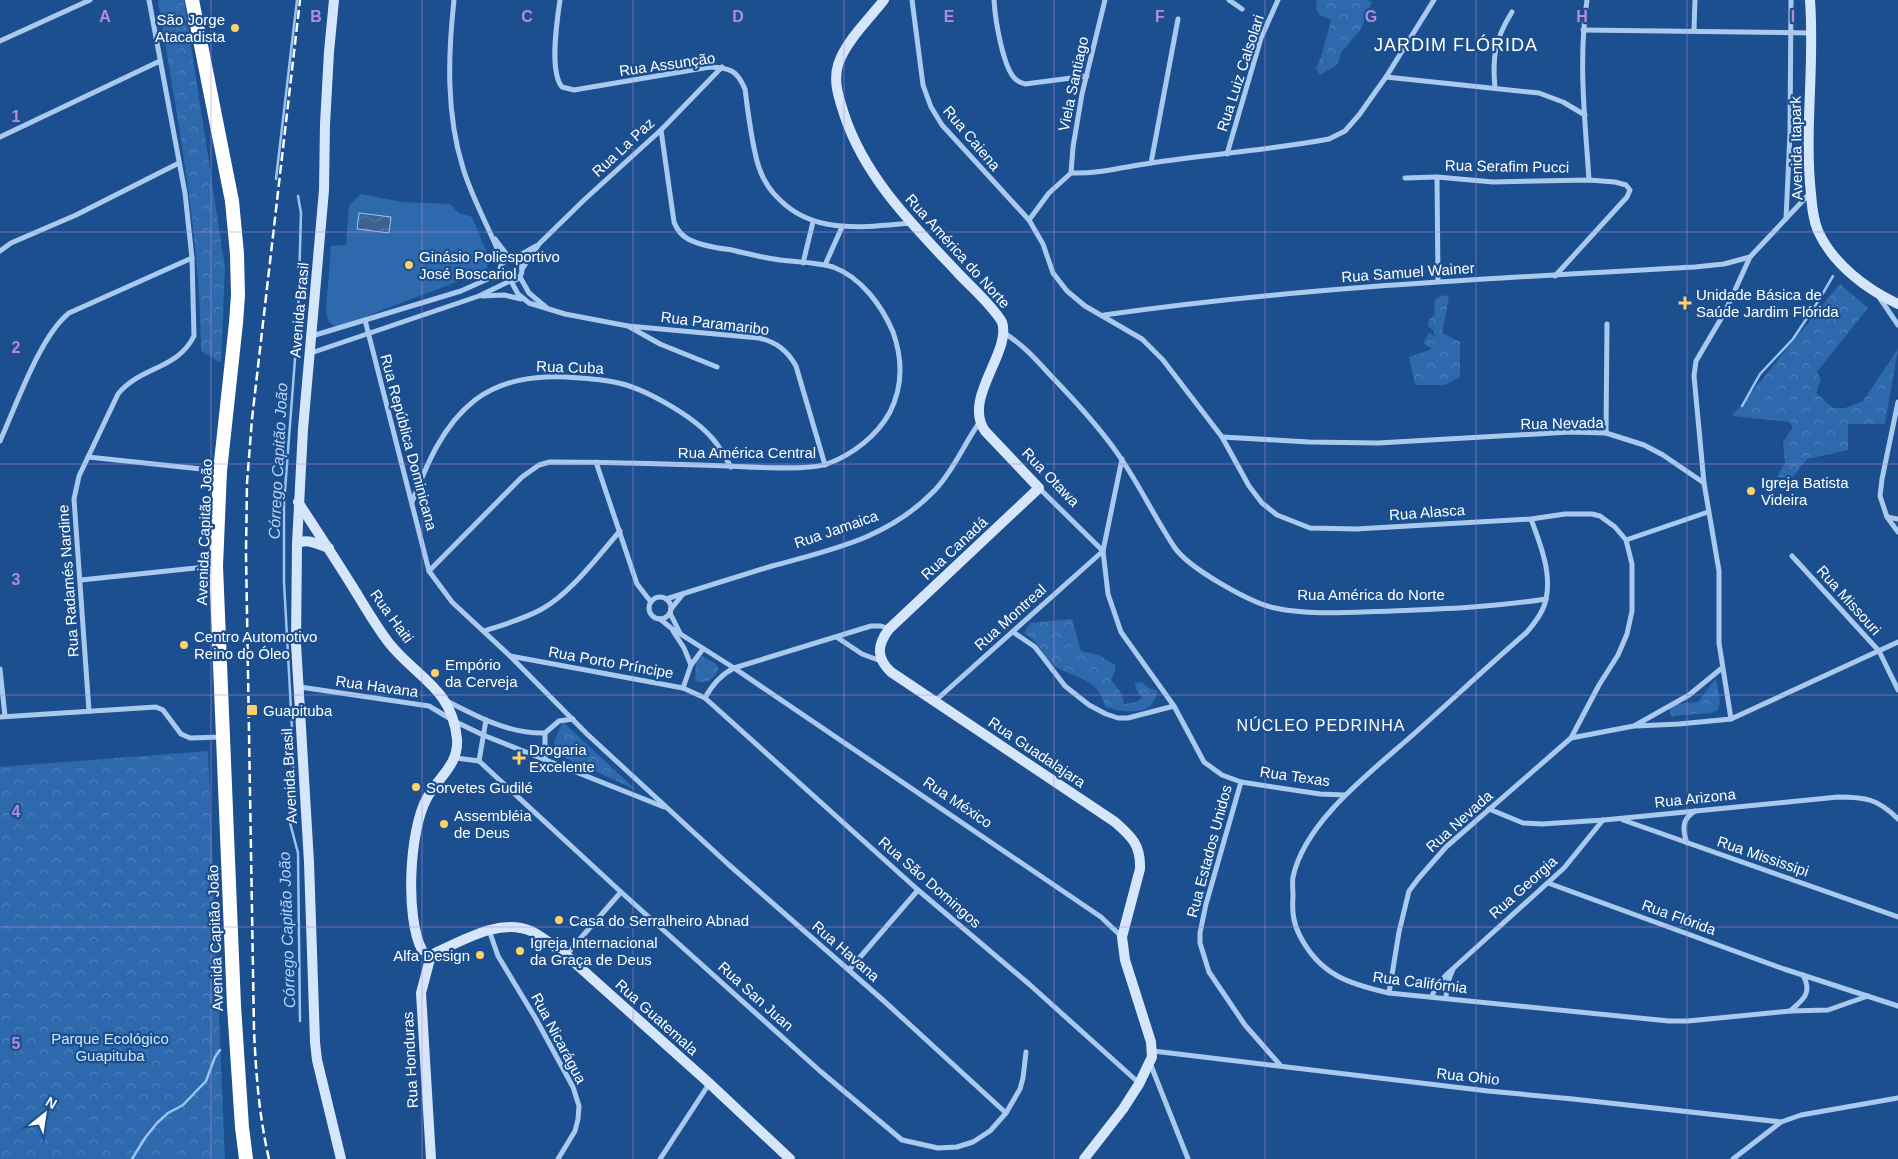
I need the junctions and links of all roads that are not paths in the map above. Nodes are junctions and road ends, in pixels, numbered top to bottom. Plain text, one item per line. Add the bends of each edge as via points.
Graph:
1 (90, 0) edge
2 (150, 0) edge
3 (192, 0) edge
4 (334, 0) edge
5 (454, 0) edge
6 (560, 0) edge
7 (884, 0) edge
8 (912, 0) edge
9 (994, 0) edge
10 (1105, 0) edge
11 (1230, 0) edge
12 (1278, 0) edge
13 (1434, 0) edge
14 (1587, 0) edge
15 (1695, 0) edge
16 (1791, 0) edge
17 (1812, 0) edge
18 (1242, 9) dead end
19 (1512, 12) dead end
20 (1178, 20) dead end
21 (1583, 30) junction
22 (1694, 30) junction
23 (1791, 33) junction
24 (1811, 33) junction
25 (0, 41) edge
26 (160, 61) junction
27 (722, 67) junction
28 (1087, 76) junction
29 (1386, 77) junction
30 (1494, 88) junction
31 (1585, 116) junction
32 (661, 130) junction
33 (0, 137) edge
34 (1227, 154) junction
35 (179, 163) junction
36 (1151, 163) junction
37 (1071, 173) junction
38 (1437, 177) junction
39 (1405, 178) dead end
40 (1590, 180) junction
41 (1811, 192) junction
42 (1786, 219) junction
43 (1029, 220) junction
44 (813, 222) junction
45 (912, 223) junction
46 (842, 227) junction
47 (492, 234) junction
48 (539, 244) junction
49 (0, 251) edge
50 (192, 258) junction
51 (1750, 258) junction
52 (512, 259) junction
53 (803, 263) junction
54 (503, 264) junction
55 (826, 265) junction
56 (522, 269) junction
57 (501, 273) junction
58 (1555, 276) junction
59 (520, 277) junction
60 (510, 281) junction
61 (1438, 281) junction
62 (1877, 294) junction
63 (479, 296) junction
64 (523, 299) junction
65 (1898, 304) edge
66 (549, 309) junction
67 (1104, 315) junction
68 (364, 320) junction
69 (1607, 324) dead end
70 (1898, 325) edge
71 (628, 326) junction
72 (368, 333) junction
73 (1004, 333) junction
74 (312, 336) junction
75 (311, 353) junction
76 (717, 367) dead end
77 (1898, 402) edge
78 (979, 423) junction
79 (1895, 432) edge
80 (1606, 433) junction
81 (1222, 437) junction
82 (0, 442) edge
83 (88, 457) junction
84 (1122, 459) junction
85 (596, 462) junction
86 (825, 465) junction
87 (731, 467) junction
88 (220, 471) junction
89 (1704, 483) junction
90 (1039, 488) junction
91 (298, 502) junction
92 (411, 503) junction
93 (1708, 512) junction
94 (1887, 517) junction
95 (1531, 519) junction
96 (1898, 519) edge
97 (620, 531) junction
98 (1898, 532) edge
99 (1626, 540) junction
100 (297, 544) junction
101 (329, 548) junction
102 (1102, 551) junction
103 (1792, 556) dead end
104 (216, 566) junction
105 (429, 571) junction
106 (81, 580) junction
107 (683, 593) junction
108 (666, 599) junction
109 (1546, 599) junction
110 (651, 602) junction
111 (671, 611) junction
112 (660, 619) junction
113 (671, 628) junction
114 (889, 629) junction
115 (484, 631) junction
116 (1013, 632) junction
117 (682, 635) junction
118 (838, 638) junction
119 (1898, 642) edge
120 (703, 649) junction
121 (1879, 651) junction
122 (510, 656) junction
123 (882, 661) junction
124 (691, 665) junction
125 (734, 668) junction
126 (1722, 668) junction
127 (0, 669) edge
128 (300, 687) junction
129 (683, 688) junction
130 (1898, 690) edge
131 (705, 698) junction
132 (446, 701) junction
133 (935, 702) junction
134 (561, 706) junction
135 (1174, 706) junction
136 (89, 710) junction
137 (2, 716) edge
138 (573, 719) junction
139 (1731, 719) junction
140 (486, 720) junction
141 (454, 721) junction
142 (559, 721) junction
143 (1634, 726) junction
144 (545, 733) junction
145 (483, 735) junction
146 (222, 737) junction
147 (1571, 738) junction
148 (456, 758) junction
149 (545, 759) junction
150 (479, 761) junction
151 (1241, 782) junction
152 (1345, 795) junction
153 (669, 809) junction
154 (1489, 809) junction
155 (1695, 810) junction
156 (1620, 819) junction
157 (1898, 819) edge
158 (1604, 820) junction
159 (1687, 843) junction
160 (1548, 883) junction
161 (918, 890) junction
162 (621, 892) junction
163 (1898, 917) edge
164 (489, 930) junction
165 (1122, 937) junction
166 (433, 956) junction
167 (566, 956) junction
168 (1454, 967) junction
169 (849, 970) junction
170 (1802, 975) junction
171 (1389, 993) junction
172 (1432, 996) junction
173 (1868, 996) junction
174 (1446, 997) junction
175 (1898, 1006) edge
176 (1790, 1011) junction
177 (1152, 1047) junction
178 (1026, 1052) dead end
179 (1150, 1063) junction
180 (1280, 1065) junction
181 (709, 1083) junction
182 (1139, 1084) junction
183 (1898, 1098) edge
184 (1006, 1113) junction
185 (1781, 1122) junction
186 (663, 1158) edge
187 (246, 1159) edge
188 (341, 1159) edge
189 (431, 1159) edge
190 (558, 1159) edge
191 (790, 1159) edge
192 (1084, 1159) edge
193 (1188, 1159) edge
194 (1733, 1159) edge

1 - 25 street
2 - 26 street, Rua Radamés Nardine
3 - 88 highway, Avenida Capitão João via 232,201 237,254 236,323
4 - 74 main road, Avenida Brasil
5 - 47 street via 450,89 454,136 463,168
6 - 27 street, Rua Assunção via 556,67 560,84 566,88 574,90
7 - 45 main road, Rua América do Norte via 841,58 837,87 849,129 864,159
8 - 43 street, Rua Caiena via 923,85 931,107 957,143
9 - 28 street via 1005,60 1016,81 1025,84
10 - 28 street, Viela Santiago
11 - 18 street
12 - 34 street, Rua Luiz Calsolari via 1255,57
13 - 29 street
14 - 21 street
15 - 22 street
16 - 23 street
17 - 24 main road, Avenida Itapark
19 - 30 street via 1500,32 1493,55
20 - 36 street
21 - 22 street
21 - 31 street via 1581,69
22 - 23 street
23 - 24 street
23 - 42 street
24 - 41 main road, Avenida Itapark via 1808,164
26 - 33 street
26 - 35 street, Rua Radamés Nardine
27 - 32 street, Rua La Paz
27 - 44 street, Rua Assunção via 732,70 745,89 757,162 766,184 786,207
28 - 37 street, Viela Santiago
29 - 30 street
29 - 34 street via 1352,124 1337,136
30 - 31 street via 1539,93 1563,102
31 - 40 street
32 - 48 street, Rua La Paz
32 - 53 street, Rua América Central via 674,222 681,234 704,245
34 - 36 street
35 - 49 street
35 - 50 street, Rua Radamés Nardine
36 - 37 street via 1090,174
37 - 43 street via 1049,193
38 - 39 street
38 - 40 street, Rua Serafim Pucci via 1493,182
38 - 61 street, Rua Serafim Pucci
40 - 58 street, Rua Serafim Pucci via 1623,183 1629,187 1629,194
41 - 42 street
41 - 62 main road, Avenida Itapark via 1814,218 1825,244 1862,284
42 - 51 street
43 - 67 street via 1060,283 1075,298
44 - 46 street, Rua Assunção
44 - 53 street
45 - 46 street, Rua Assunção
45 - 73 main road, Rua América do Norte via 998,316
46 - 55 street
47 - 52 street
47 - 54 street
48 - 52 street, Rua La Paz
48 - 56 street, Rua La Paz
50 - 82 street via 69,313 59,321 36,362
50 - 83 street, Rua Radamés Nardine via 194,336 190,345 178,357 126,385 118,394
51 - 58 street, Rua Samuel Wainer via 1695,268
51 - 89 street via 1694,368
52 - 54 street
52 - 56 street
53 - 55 street, Rua América Central
54 - 57 street
55 - 86 street, Rua América Central via 858,282 881,308 899,350 901,369 897,398 880,427 848,454
56 - 59 street
57 - 60 street
57 - 68 street via 460,291
58 - 61 street, Rua Samuel Wainer
59 - 60 street
59 - 66 street, Rua Paramaribo via 529,293
60 - 63 street
60 - 64 street
61 - 67 street, Rua Samuel Wainer via 1203,301
62 - 65 main road, Avenida Itapark
62 - 70 street
63 - 64 street, Rua Paramaribo via 504,295
63 - 72 street
64 - 66 street, Rua Paramaribo
66 - 71 street, Rua Paramaribo
67 - 81 street, Rua Alasca via 1142,339 1163,360
68 - 72 street, Rua República Dominicana
68 - 74 street
69 - 80 street
71 - 76 street via 660,344
71 - 86 street, Rua Paramaribo via 759,338 783,348 796,366
72 - 75 street
72 - 92 street, Rua República Dominicana
73 - 78 main road, Rua Jamaica via 983,390
73 - 84 street, Rua América do Norte via 1026,350 1066,391
74 - 75 main road, Avenida Brasil
75 - 91 main road, Avenida Brasil
77 - 79 street
78 - 90 main road, Rua Otawa
78 - 107 street, Rua Jamaica via 936,488 902,519 843,546
79 - 94 street via 1880,496
80 - 81 street, Rua Nevada via 1570,432 1378,443
80 - 89 street, Rua Nevada via 1644,445
81 - 95 street, Rua Alasca via 1262,503 1276,515 1310,528 1356,529
83 - 88 street
83 - 106 street, Rua Radamés Nardine via 74,499
84 - 102 street, Rua Estados Unidos
84 - 109 street, Rua América do Norte via 1177,550 1193,565 1224,584 1274,608 1358,612 1471,607
85 - 87 street, Rua América Central
85 - 97 street
85 - 105 street, Rua América Central via 550,462 531,470
86 - 87 street, Rua América Central
87 - 92 street, Rua Cuba via 712,438 701,428 636,388 616,382 545,376 496,387 455,418 425,468
88 - 104 highway, Avenida Capitão João
89 - 93 street
90 - 102 street, Rua Otawa
90 - 114 main road, Rua Canadá
91 - 100 main road, Avenida Brasil
91 - 101 main road, Rua Haiti
92 - 105 street, Rua República Dominicana
93 - 99 street
93 - 126 street via 1719,571
94 - 96 street
94 - 98 street
95 - 99 street, Rua Alasca via 1592,514 1608,521
95 - 109 street, Rua Califórnia via 1545,566
97 - 110 street via 637,584
97 - 115 street via 573,583 543,609
99 - 147 street, Rua Alasca via 1632,564 1633,590 1627,634
100 - 101 main road via 310,542
100 - 128 main road, Avenida Brasil via 296,644
101 - 132 main road, Rua Haiti via 390,644
102 - 116 street, Rua Montreal
102 - 135 street, Rua Estados Unidos via 1108,594 1121,632
103 - 121 street, Rua Missouri
104 - 106 street
104 - 146 highway, Avenida Capitão João
105 - 115 street via 452,602
106 - 136 street, Rua Radamés Nardine
107 - 108 street, Rua Jamaica
107 - 111 street
108 - 110 street via 658,598
108 - 111 street
109 - 152 street, Rua Califórnia via 1526,633
110 - 112 street via 651,614
111 - 112 street
111 - 117 street, Rua México
112 - 113 street, Rua México
113 - 117 street, Rua México
113 - 124 street
114 - 118 street via 871,626
114 - 123 main road, Rua Canadá via 880,647
115 - 122 street
116 - 133 street, Rua Montreal
116 - 135 street via 1035,647 1065,686 1106,714 1128,718
117 - 120 street, Rua México
118 - 123 street, Rua Guadalajara via 862,654
118 - 125 street
119 - 121 street
120 - 124 street
120 - 125 street, Rua México
121 - 130 street, Rua Missouri
121 - 139 street
122 - 129 street, Rua Porto Príncipe
122 - 134 street
123 - 133 main road, Rua Guadalajara via 891,672
124 - 129 street
125 - 131 street via 720,676
125 - 165 street, Rua México via 1101,917
126 - 139 street
126 - 143 street via 1689,695
127 - 137 street
128 - 141 street, Rua Havana via 429,706
128 - 188 main road, Avenida Brasil via 315,1042
129 - 131 street, Rua Porto Príncipe
131 - 161 street, Rua São Domingos
132 - 140 street
132 - 141 main road, Rua Haiti
133 - 165 main road, Rua Guadalajara via 1060,784 1130,835 1141,858
134 - 138 street
134 - 142 street
135 - 151 street, Rua Estados Unidos via 1204,762 1222,775
136 - 137 street
136 - 146 street via 160,707 184,736
138 - 142 street
138 - 153 street, Rua Havana
139 - 143 street
140 - 144 street via 524,733
140 - 145 street
141 - 145 street, Rua Havana
141 - 148 main road
142 - 144 street
143 - 147 street
144 - 149 street
145 - 149 street, Rua Havana
145 - 150 street
146 - 187 highway, Avenida Capitão João via 234,1006
147 - 154 street, Rua Nevada
148 - 150 street
148 - 166 main road via 426,799 415,830 412,871 414,926 422,950 430,946 434,949
149 - 153 street, Rua Havana
150 - 162 street, Rua San Juan
151 - 152 street, Rua Texas
151 - 180 street, Rua Estados Unidos via 1206,904 1200,944 1209,972 1245,1025
152 - 171 street, Rua Califórnia via 1310,839 1300,859 1293,878 1292,913 1305,945 1329,971 1356,986
153 - 169 street, Rua Havana
154 - 158 street, Rua Arizona via 1522,822 1542,824
154 - 171 street, Rua Nevada via 1446,847 1409,892
155 - 156 street, Rua Arizona
155 - 157 street, Rua Arizona via 1857,797 1881,803
155 - 159 street via 1683,827
156 - 158 street, Rua Arizona
156 - 159 street, Rua Mississipi
158 - 160 street, Rua Georgia
159 - 163 street, Rua Mississipi
160 - 168 street, Rua Georgia
160 - 170 street, Rua Flórida
161 - 169 street
161 - 182 street, Rua São Domingos via 1029,984
162 - 167 street
162 - 184 street, Rua San Juan via 820,1071 902,1140 938,1148 957,1147 990,1131
164 - 166 main road, Rua Guatemala
164 - 167 main road, Rua Guatemala via 507,927 530,931
164 - 190 street, Rua Nicarágua via 498,956 573,1087 579,1106 574,1132
165 - 177 main road via 1125,960
166 - 189 main road, Rua Honduras via 421,1000
167 - 181 main road, Rua Guatemala
168 - 172 street, Rua Georgia
168 - 174 street
169 - 184 street, Rua Havana
170 - 173 street, Rua Flórida
170 - 176 street via 1807,985 1806,996
171 - 172 street, Rua Califórnia
172 - 174 street, Rua Califórnia
173 - 175 street, Rua Flórida
173 - 176 street, Rua Califórnia via 1828,1010
174 - 176 street, Rua Califórnia via 1669,1021
177 - 179 main road
177 - 180 street, Rua Ohio
178 - 184 street, Rua San Juan via 1020,1089
179 - 182 main road
179 - 193 street
180 - 185 street, Rua Ohio
181 - 186 street
181 - 191 main road, Rua Guatemala
182 - 192 main road
183 - 185 street
185 - 194 street

